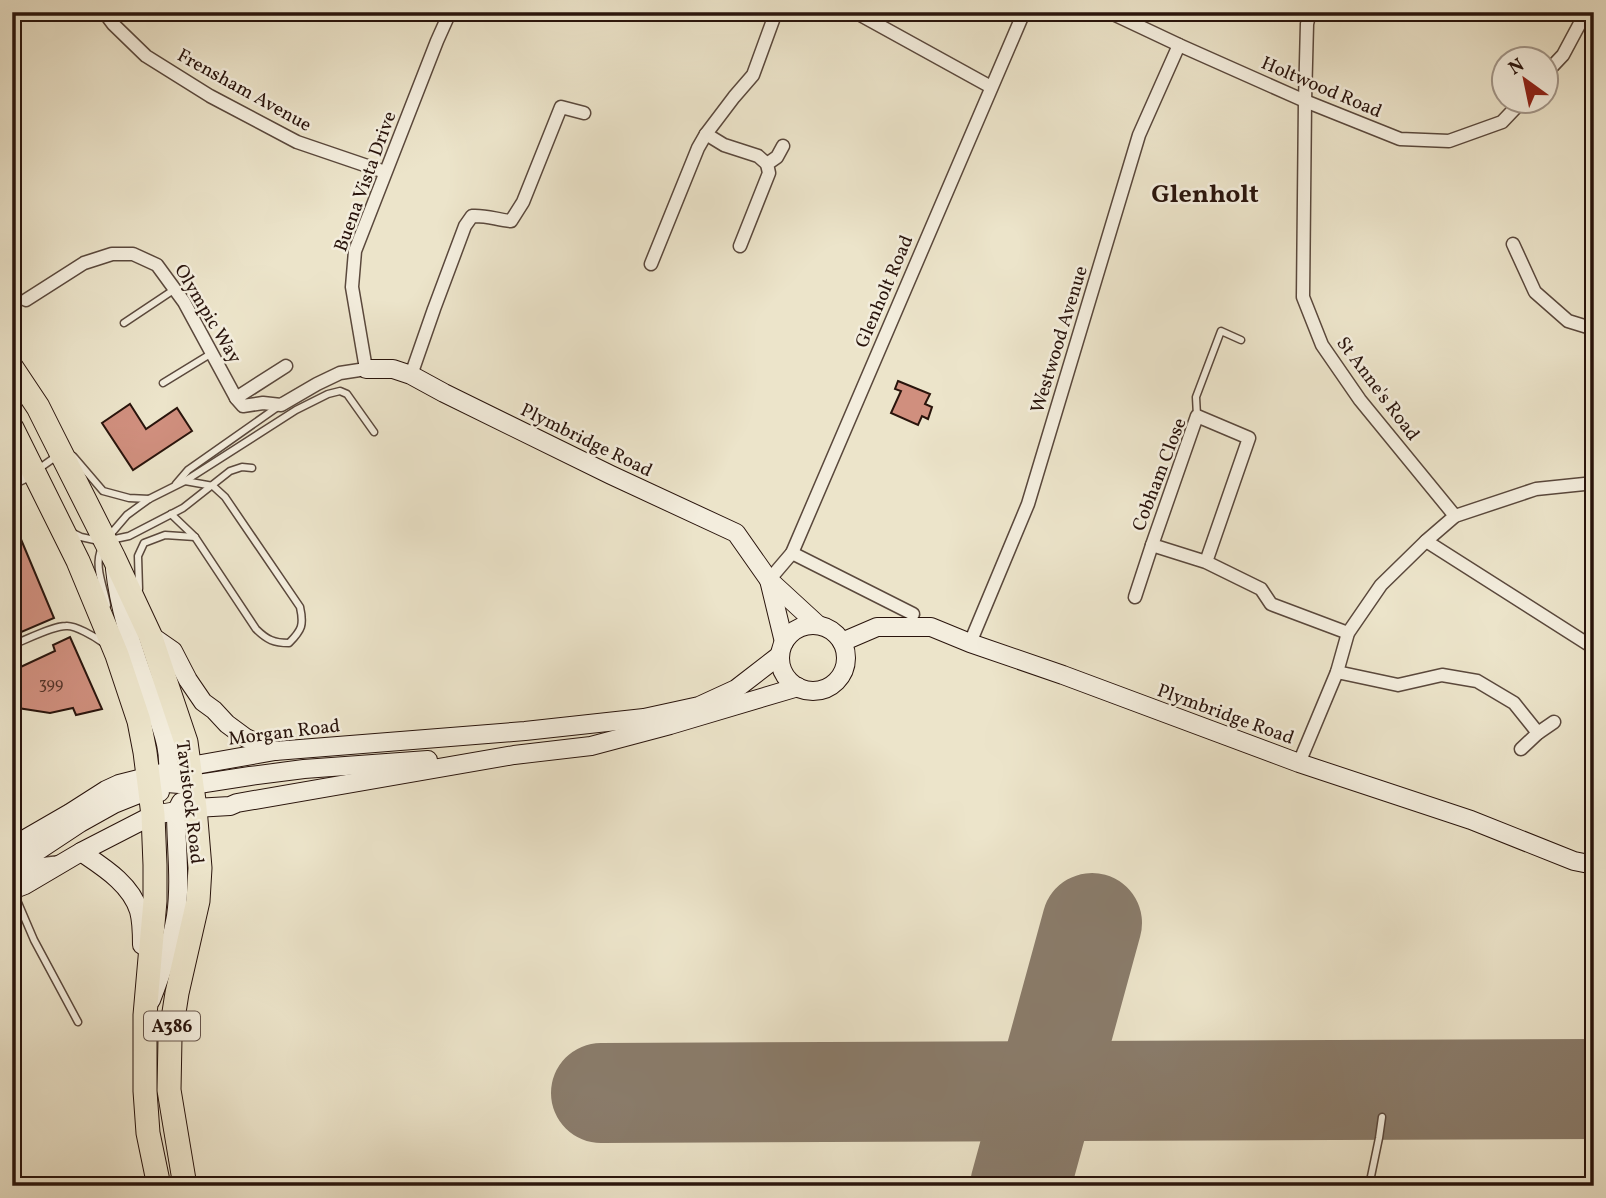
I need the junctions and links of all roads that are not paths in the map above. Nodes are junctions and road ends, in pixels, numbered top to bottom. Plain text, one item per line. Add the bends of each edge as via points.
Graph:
1 (104, 12) edge
2 (450, 12) edge
3 (776, 12) edge
4 (855, 12) edge
5 (1024, 12) edge
6 (1109, 12) edge
7 (1310, 12) edge
8 (1587, 12) edge
9 (1179, 45) junction
10 (1560, 58) edge
11 (991, 87) junction
12 (1305, 101) junction
13 (584, 113) dead end
14 (1508, 116) edge
15 (706, 134) junction
16 (783, 146) dead end
17 (767, 164) junction
18 (385, 172) junction
19 (1513, 244) dead end
20 (740, 246) dead end
21 (651, 264) dead end
22 (175, 289) junction
23 (26, 300) dead end
24 (124, 323) dead end
25 (1594, 329) edge
26 (1241, 340) dead end
27 (212, 353) junction
28 (286, 366) dead end
29 (12, 368) edge
30 (366, 369) junction
31 (411, 375) junction
32 (163, 383) dead end
33 (236, 398) junction
34 (281, 405) junction
35 (1197, 416) junction
36 (12, 428) edge
37 (49, 429) junction
38 (374, 432) dead end
39 (252, 468) dead end
40 (34, 472) junction
41 (185, 481) junction
42 (12, 482) edge
43 (1594, 483) edge
44 (212, 486) junction
45 (173, 488) junction
46 (149, 499) junction
47 (171, 514) junction
48 (1455, 516) junction
49 (62, 527) junction
50 (195, 537) junction
51 (1426, 541) junction
52 (1152, 545) junction
53 (109, 550) junction
54 (792, 553) junction
55 (1206, 562) junction
56 (769, 580) junction
57 (1135, 597) dead end
58 (913, 614) dead end
59 (145, 625) junction
60 (818, 625) junction
61 (1349, 633) junction
62 (842, 642) junction
63 (970, 643) junction
64 (15, 644) edge
65 (1594, 648) edge
66 (782, 649) junction
67 (117, 655) junction
68 (1337, 672) junction
69 (798, 687) junction
70 (1554, 722) dead end
71 (1538, 733) junction
72 (1521, 749) dead end
73 (275, 751) junction
74 (514, 755) junction
75 (1299, 763) junction
76 (173, 788) junction
77 (153, 816) junction
78 (12, 849) edge
79 (81, 852) junction
80 (65, 861) junction
81 (12, 864) edge
82 (1594, 865) edge
83 (12, 874) edge
84 (12, 890) edge
85 (145, 1015) junction
86 (78, 1022) dead end
87 (1382, 1116) dead end
88 (159, 1186) edge
89 (185, 1186) edge
90 (1369, 1186) edge

1 - 18 street, Frensham Avenue via 146,56 210,96 297,142
2 - 18 street, Buena Vista Drive
3 - 15 street via 753,75
4 - 11 street
5 - 11 street, Glenholt Road
6 - 9 street, Holtwood Road
7 - 12 street, St Anne's Road
8 - 10 street
9 - 12 street, Holtwood Road
9 - 63 street, Westwood Avenue via 1139,135 1028,504
11 - 54 street, Glenholt Road
12 - 14 street, Holtwood Road via 1400,139 1449,141
12 - 48 street, St Anne's Road via 1303,297 1322,345 1360,400
13 - 31 street via 561,107 511,221 472,216 465,226
15 - 17 street
15 - 21 street
16 - 17 street
17 - 20 street via 769,173
18 - 30 street, Buena Vista Drive via 355,251 352,287
19 - 25 street via 1535,292 1567,321
22 - 23 street, Olympic Way via 158,265 133,254 112,254 85,263
22 - 24 lane
22 - 27 street, Olympic Way
26 - 35 lane via 1221,331 1196,397
27 - 32 lane
27 - 33 street, Olympic Way
28 - 33 street
29 - 37 highway, Tavistock Road / A386
30 - 31 main road, Plymbridge Road via 393,369
30 - 34 street via 340,373
31 - 56 main road, Plymbridge Road via 736,533
33 - 34 street via 243,406
34 - 45 lane via 188,470
35 - 52 street, Cobham Close
35 - 55 street, Cobham Close via 1249,438
36 - 40 highway, Tavistock Road / A386
37 - 40 lane via 54,458
37 - 46 lane via 103,491
37 - 53 highway, Tavistock Road / A386
38 - 41 lane via 347,394 328,394
39 - 44 lane via 230,471
40 - 42 street
40 - 49 highway, Tavistock Road / A386
41 - 44 lane
41 - 45 lane
43 - 48 street via 1536,489
44 - 47 lane
44 - 50 lane via 225,497 300,607 303,621 299,634 289,643 266,639
45 - 46 lane
46 - 53 lane via 127,515
47 - 50 lane
47 - 53 lane
48 - 51 street
49 - 53 lane
49 - 67 highway, Tavistock Road / A386
50 - 59 lane via 165,535 144,543 138,556
51 - 61 street via 1381,585
51 - 65 street
52 - 55 street, Cobham Close
52 - 57 street
53 - 59 highway, Tavistock Road / A386
53 - 67 lane via 98,555 98,565
53 - 76 main road via 117,591 164,732
54 - 56 street, Glenholt Road
54 - 58 street
55 - 61 street, Cobham Close via 1261,589 1271,604
56 - 60 main road, Plymbridge Road
56 - 66 main road, Plymbridge Road
59 - 73 main road via 173,651 203,702 246,738
59 - 76 highway, Tavistock Road / A386 via 186,742
60 - 62 main road, Plymbridge Road via 834,632
60 - 66 main road via 791,633
61 - 68 street
62 - 63 main road, Plymbridge Road via 877,627 931,627
62 - 69 main road via 846,664 841,676 821,690
63 - 75 main road, Plymbridge Road
64 - 67 lane via 68,625 95,637
66 - 69 main road, Plymbridge Road via 781,666
66 - 73 main road, Morgan Road via 724,695 699,706 644,718
67 - 76 highway, Tavistock Road / A386 via 139,721
68 - 71 street via 1398,685 1443,675 1477,681 1514,704
68 - 75 street
69 - 74 main road, Morgan Road via 591,746
70 - 71 street
71 - 72 street
73 - 76 main road, Morgan Road via 214,761
74 - 76 main road, Morgan Road via 304,769
74 - 76 main road, Morgan Road via 230,806
75 - 82 main road, Plymbridge Road
76 - 77 highway, Tavistock Road / A386
76 - 78 main road via 119,784
76 - 81 main road via 114,804
76 - 85 main road via 176,915 166,964
76 - 89 highway, Tavistock Road / A386 via 200,868 198,901 170,1038 169,1090
77 - 79 main road
77 - 85 highway, Tavistock Road / A386 via 155,901
79 - 80 main road
79 - 85 main road via 118,879 139,909
80 - 83 street
80 - 84 main road
84 - 86 lane
85 - 88 highway, Tavistock Road / A386 via 148,1133
87 - 90 lane

